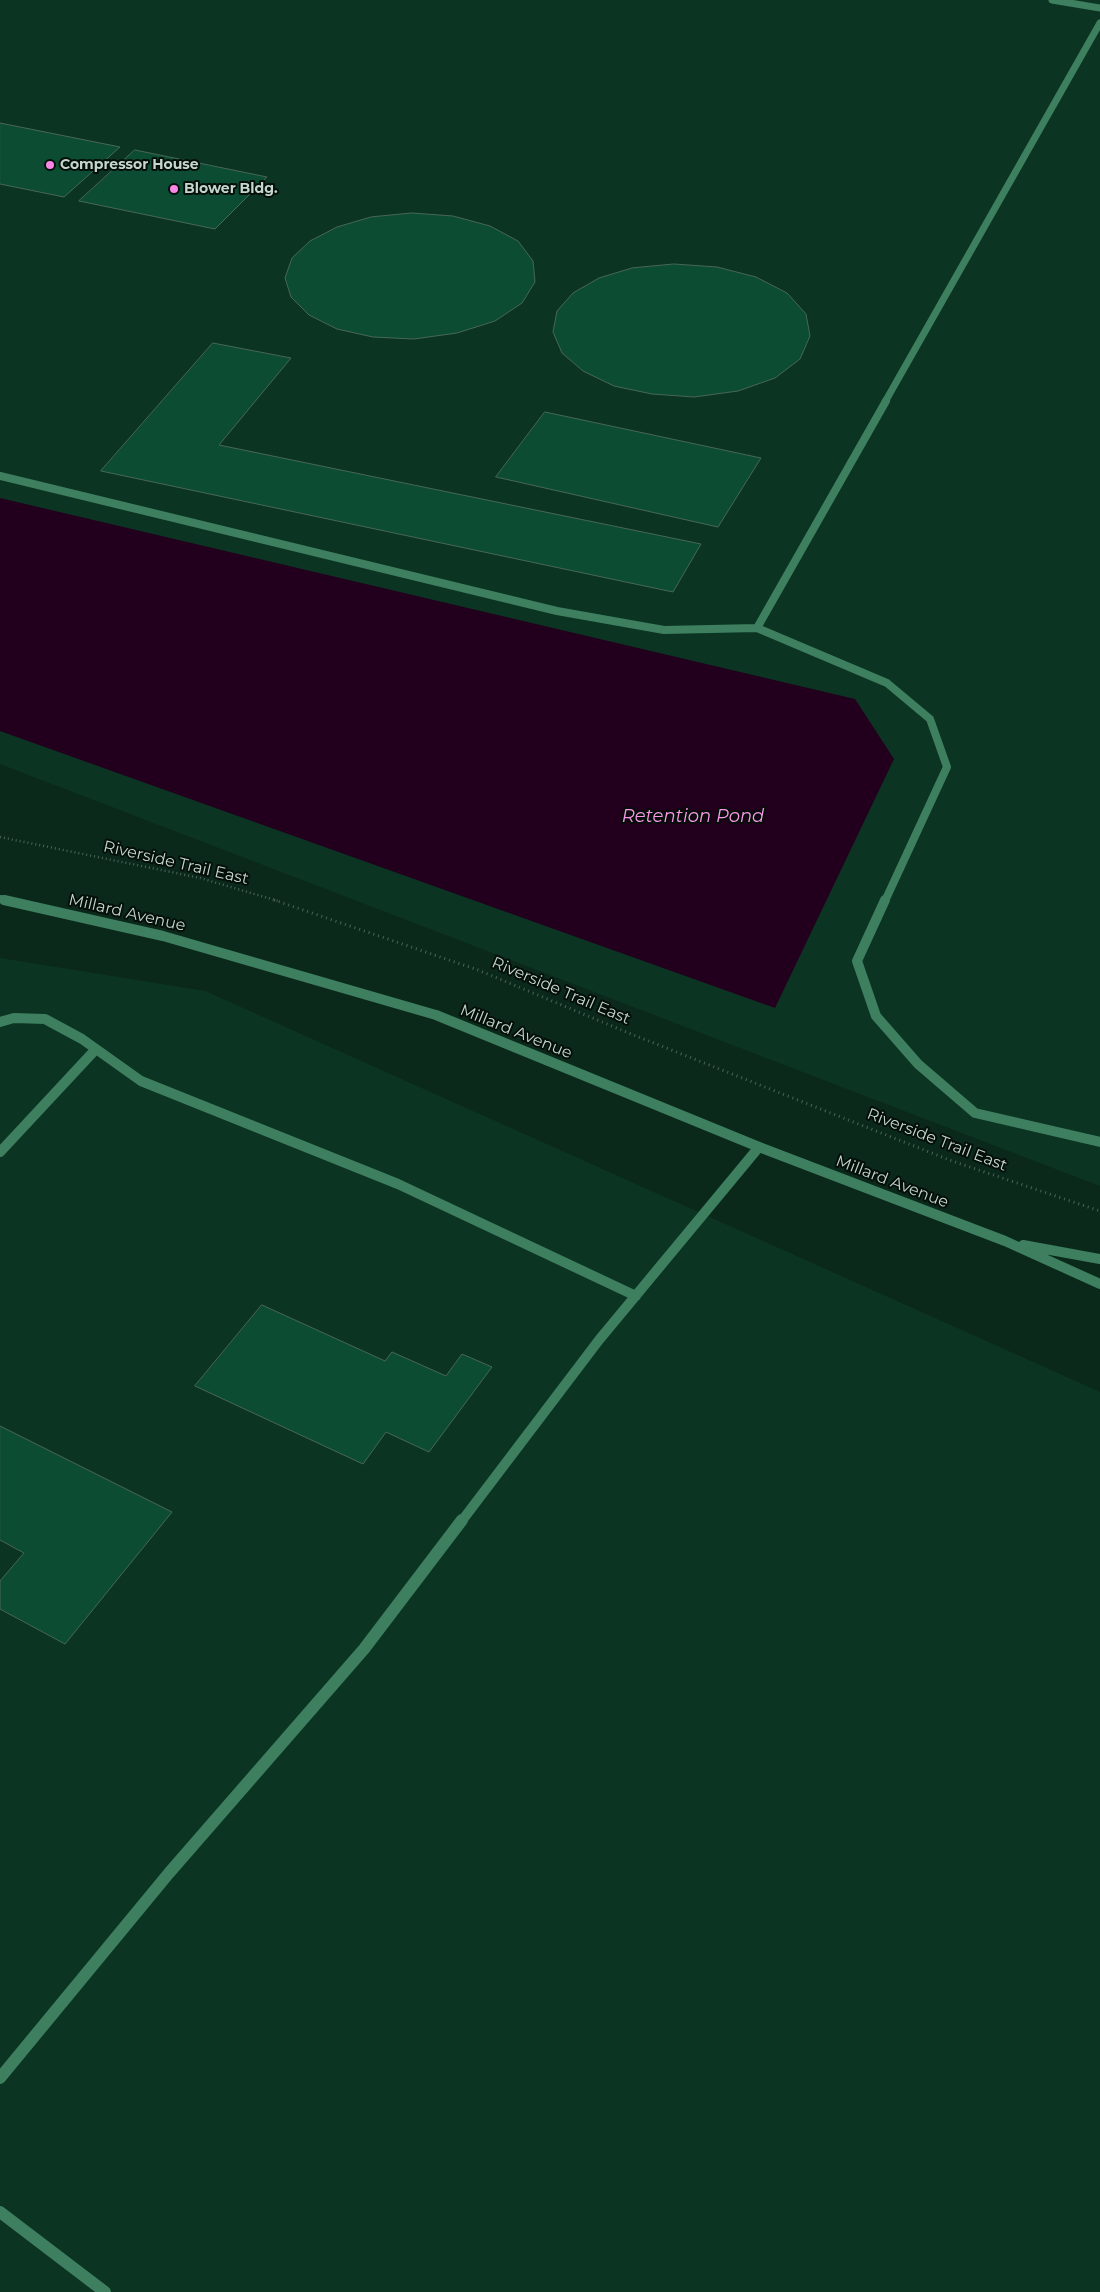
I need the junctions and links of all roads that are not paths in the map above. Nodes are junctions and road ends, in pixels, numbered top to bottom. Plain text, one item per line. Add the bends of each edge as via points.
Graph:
1 (1052, 0) edge
2 (1100, 8) edge
3 (1100, 23) edge
4 (0, 476) edge
5 (757, 628) junction
6 (0, 899) edge
7 (0, 1022) edge
8 (96, 1049) junction
9 (1100, 1142) edge
10 (759, 1147) junction
11 (0, 1152) edge
12 (1005, 1241) junction
13 (1100, 1259) edge
14 (1100, 1284) edge
15 (636, 1296) junction
16 (0, 2078) edge
17 (0, 2212) edge
18 (105, 2292) edge

1 - 2 street
3 - 5 street
4 - 5 street via 557,611 664,630
5 - 9 street via 887,683 930,719 947,767 857,961 876,1016 918,1064 975,1113
6 - 10 street, Millard Avenue via 164,936 436,1015
7 - 8 street via 14,1018 44,1020
8 - 11 street
8 - 15 street via 141,1081 398,1184
10 - 12 street, Millard Avenue
10 - 15 street
12 - 13 street, Millard Avenue
12 - 14 street, Millard Avenue
15 - 16 street via 364,1649 169,1873
17 - 18 street

